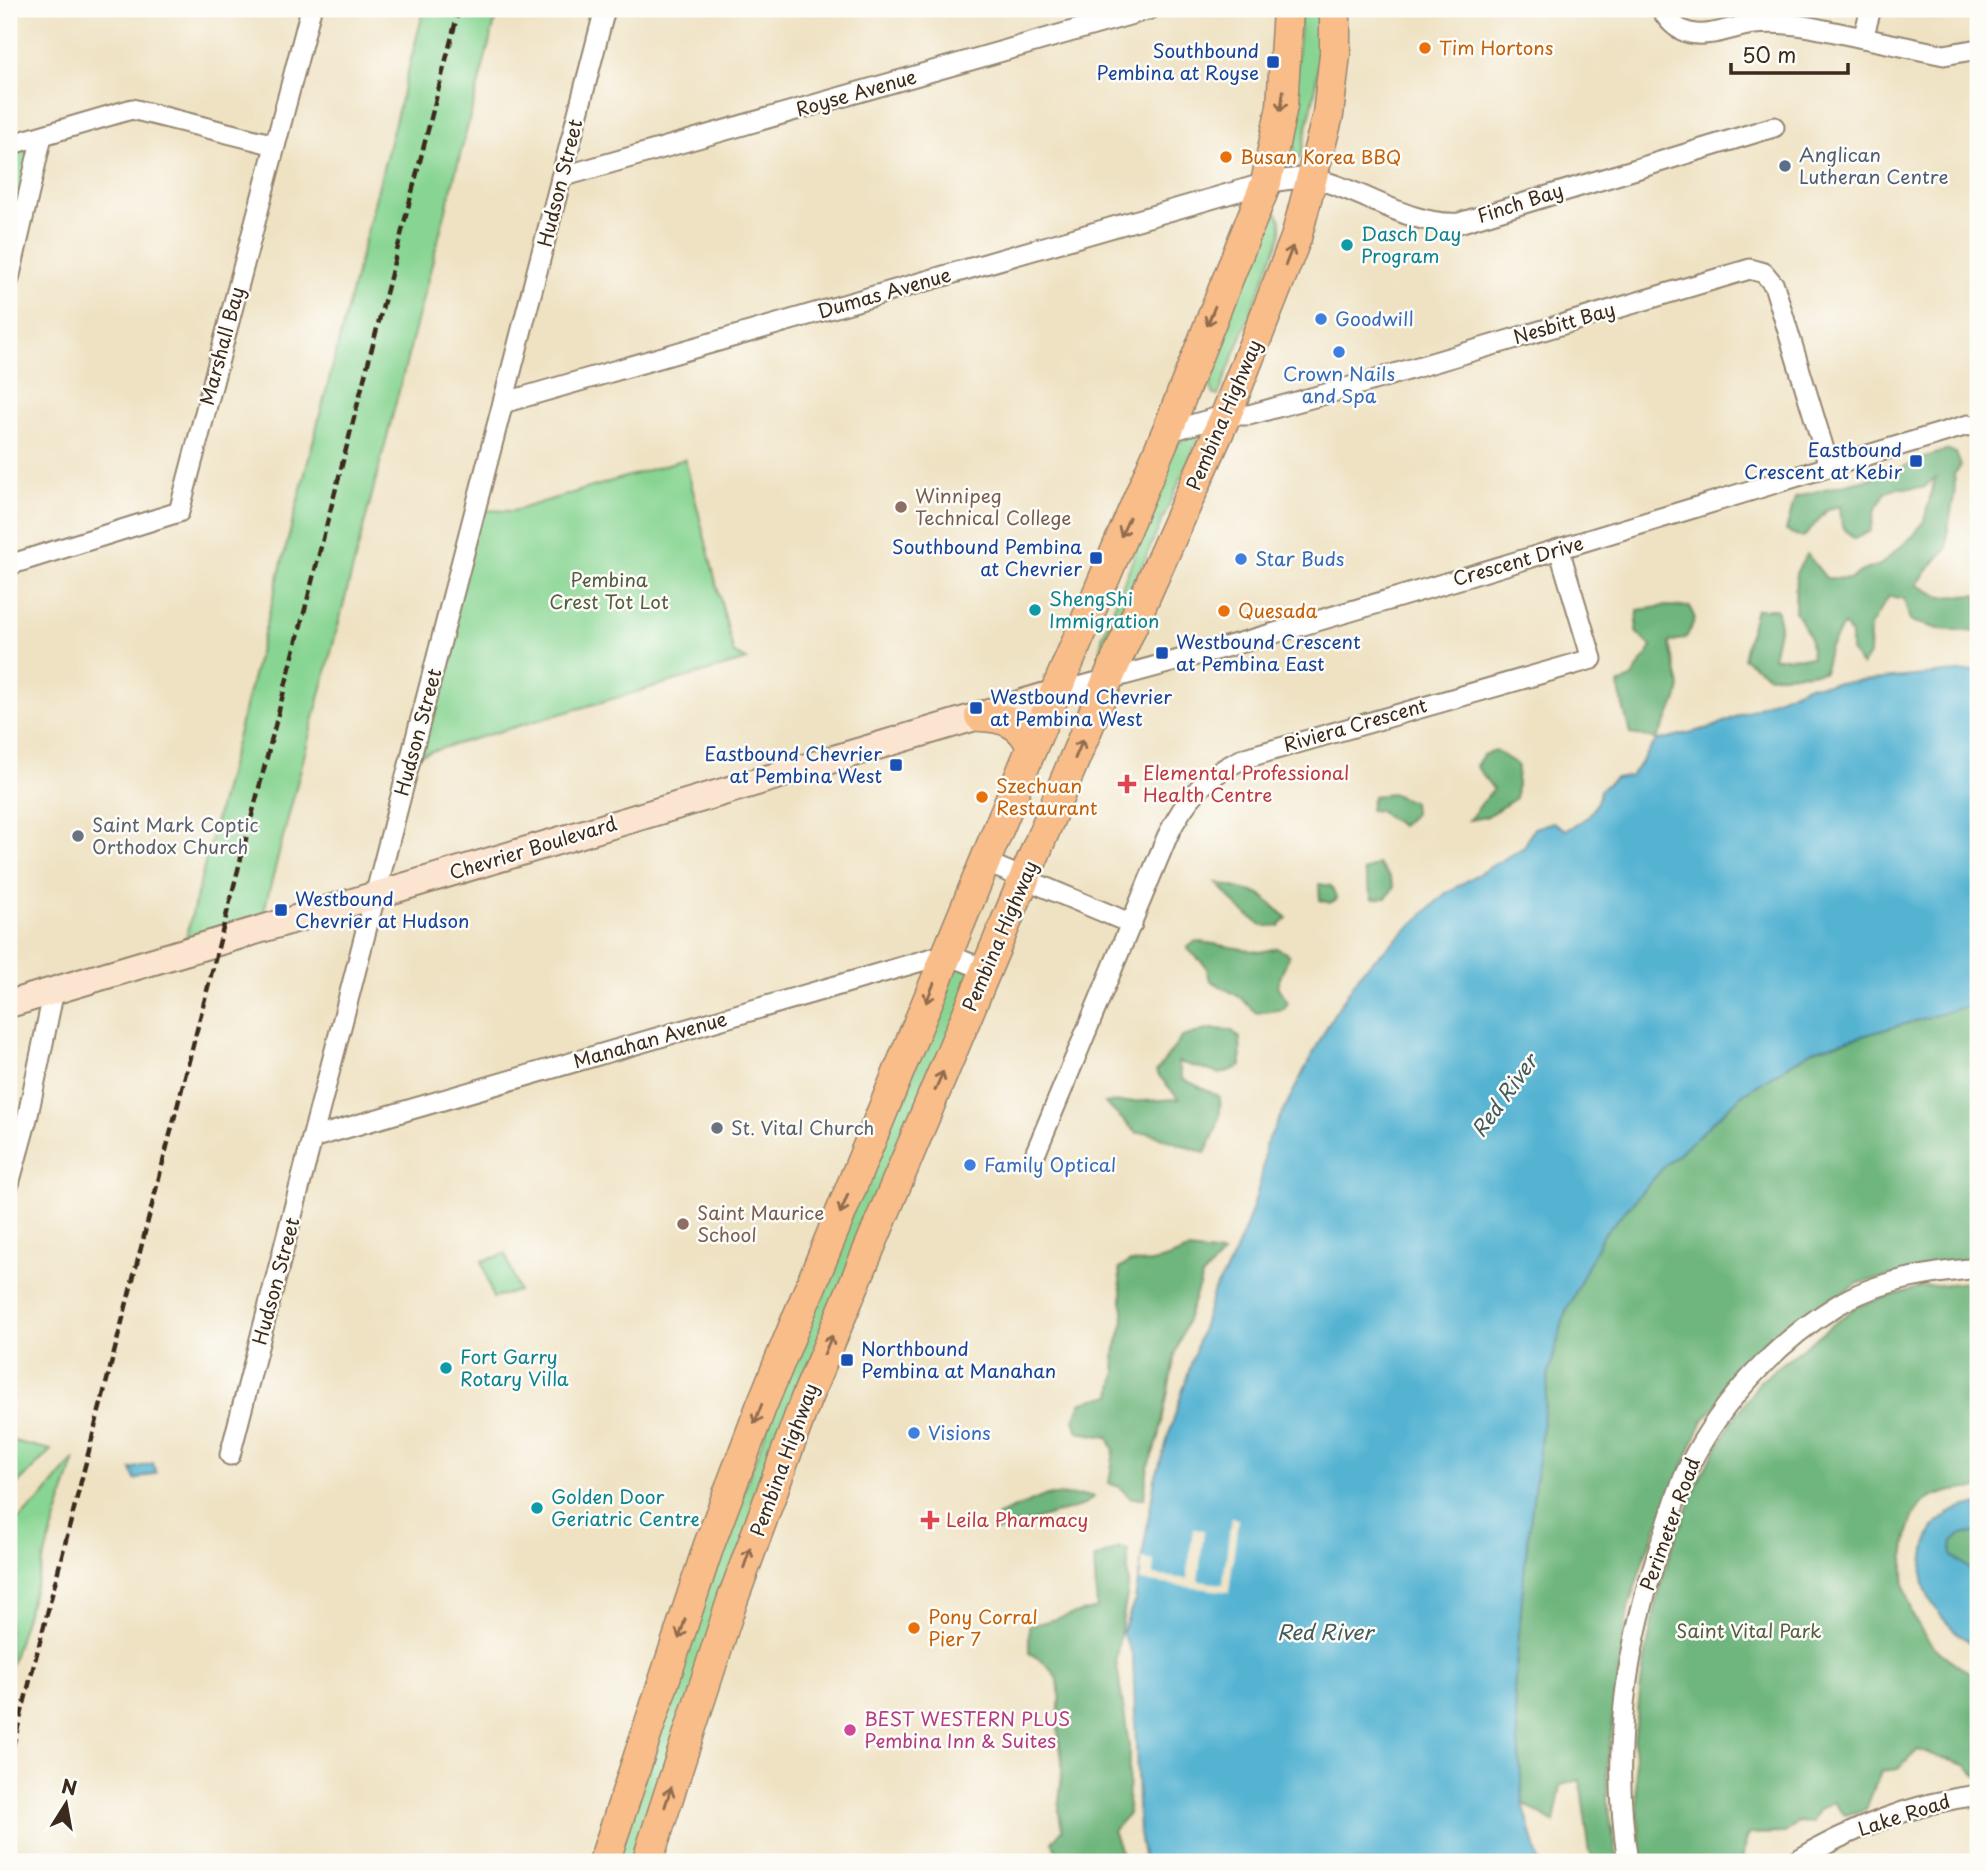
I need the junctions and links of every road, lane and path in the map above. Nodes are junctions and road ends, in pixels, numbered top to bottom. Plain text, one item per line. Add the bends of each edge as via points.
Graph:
1 (311, 9) edge
2 (605, 9) edge
3 (1150, 9) edge
4 (1288, 9) edge
5 (1335, 9) edge
6 (1661, 9) edge
7 (1871, 9) edge
8 (1863, 38) junction
9 (1978, 49) edge
10 (1774, 127) dead end
11 (41, 136) junction
12 (9, 145) edge
13 (275, 145) junction
14 (561, 177) junction
15 (1312, 179) junction
16 (1266, 183) junction
17 (9, 279) edge
18 (503, 403) junction
19 (1226, 415) junction
20 (1975, 422) edge
21 (1167, 432) junction
22 (1829, 466) junction
23 (1559, 549) junction
24 (9, 565) edge
25 (1108, 679) junction
26 (1056, 692) junction
27 (980, 716) junction
28 (1032, 747) junction
29 (985, 862) junction
30 (1024, 880) junction
31 (376, 895) junction
32 (1132, 924) junction
33 (946, 954) junction
34 (986, 970) junction
35 (54, 990) junction
36 (9, 1004) edge
37 (312, 1138) junction
38 (1036, 1152) dead end
39 (856, 1173) junction
40 (9, 1184) edge
41 (894, 1189) junction
42 (1978, 1268) edge
43 (230, 1455) dead end
44 (1978, 1795) edge
45 (604, 1862) edge
46 (647, 1862) edge
47 (1628, 1862) edge
48 (1794, 1862) edge

1 - 13 street, Marshall Bay
2 - 14 street, Hudson Street
3 - 14 street, Royse Avenue
4 -> 16 main road, Pembina Highway via 1282,106
5 - 15 main road, Pembina Highway via 1328,115
6 - 8 street via 1676,27 1689,33 1783,23
7 - 8 street
8 - 9 street via 1944,55
10 - 15 street, Finch Bay via 1459,223 1418,218
11 - 12 street
11 - 13 street via 132,109
11 - 17 street
13 - 24 street, Marshall Bay via 179,512
14 - 18 street, Hudson Street
15 - 16 street, Finch Bay
19 -> 15 main road, Pembina Highway via 1296,238
16 - 18 street, Dumas Avenue
16 -> 21 main road, Pembina Highway
18 - 31 street, Hudson Street
19 - 21 street, Nesbitt Bay
19 - 22 street, Nesbitt Bay via 1249,415 1750,269 1764,273 1774,285
19 - 25 main road, Pembina Highway
20 - 22 street, Crescent Drive
21 -> 26 main road, Pembina Highway
22 - 23 street, Crescent Drive
23 - 25 street, Crescent Drive
23 - 32 street, Riviera Crescent via 1592,659 1300,740 1221,768 1205,780 1178,815
25 - 26 street, Crescent Drive
30 -> 25 main road, Pembina Highway
26 - 27 street, Chevrier Boulevard
26 - 28 main road, Pembina Highway
27 - 28 main road via 1014,723
27 - 31 street, Chevrier Boulevard
28 - 29 main road, Pembina Highway
29 - 30 street
29 - 33 main road, Pembina Highway
30 - 32 street
30 - 34 main road, Pembina Highway
31 - 35 street, Chevrier Boulevard
31 - 37 street, Hudson Street
32 - 38 street, Riviera Crescent
33 - 34 street
33 - 37 street, Manahan Avenue
33 -> 39 main road, Pembina Highway
41 -> 34 main road, Pembina Highway
35 - 36 street, Chevrier Boulevard
35 - 40 street
37 - 43 street, Hudson Street
39 - 41 main road
39 -> 45 main road, Pembina Highway via 740,1462
46 -> 41 main road, Pembina Highway via 775,1480
42 - 47 street, Perimeter Road via 1887,1283 1837,1305 1789,1341 1734,1396 1689,1465 1636,1620 1629,1664 1619,1770
44 - 48 street, Lake Road via 1894,1816 1828,1842

